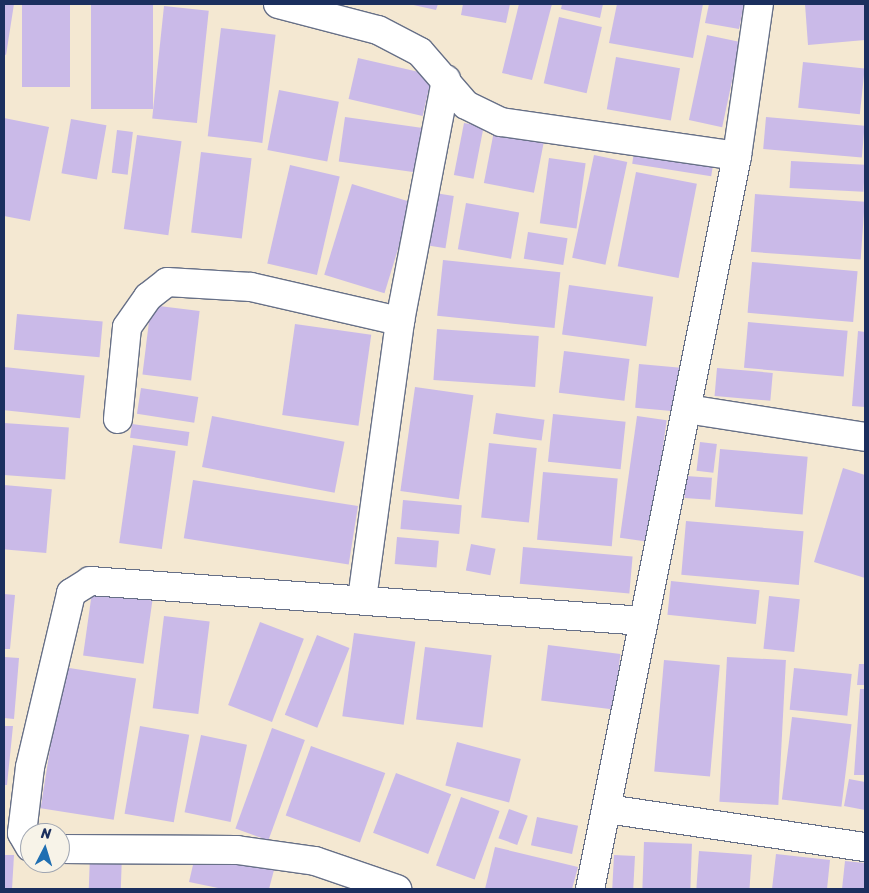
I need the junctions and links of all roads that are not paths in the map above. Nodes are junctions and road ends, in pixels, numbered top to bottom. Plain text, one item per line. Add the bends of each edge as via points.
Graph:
1 (278, 4) edge
2 (759, 4) edge
3 (446, 79) junction
4 (737, 156) junction
5 (400, 322) junction
6 (687, 409) junction
7 (118, 419) dead end
8 (865, 436) edge
9 (362, 600) junction
10 (644, 621) junction
11 (607, 809) junction
12 (23, 823) edge
13 (865, 847) edge
14 (70, 849) edge
15 (397, 889) edge
16 (590, 889) edge

1 - 3 street via 378,30 420,52
2 - 4 street
3 - 4 street via 466,105 501,122
3 - 5 street
4 - 6 street
5 - 7 street via 251,287 167,282 148,297 127,327
5 - 9 street
6 - 8 street
6 - 10 street
9 - 10 street
9 - 12 street via 120,581 90,581 71,593 30,767
10 - 11 street
11 - 13 street
11 - 16 street
14 - 15 street via 237,850 316,861

